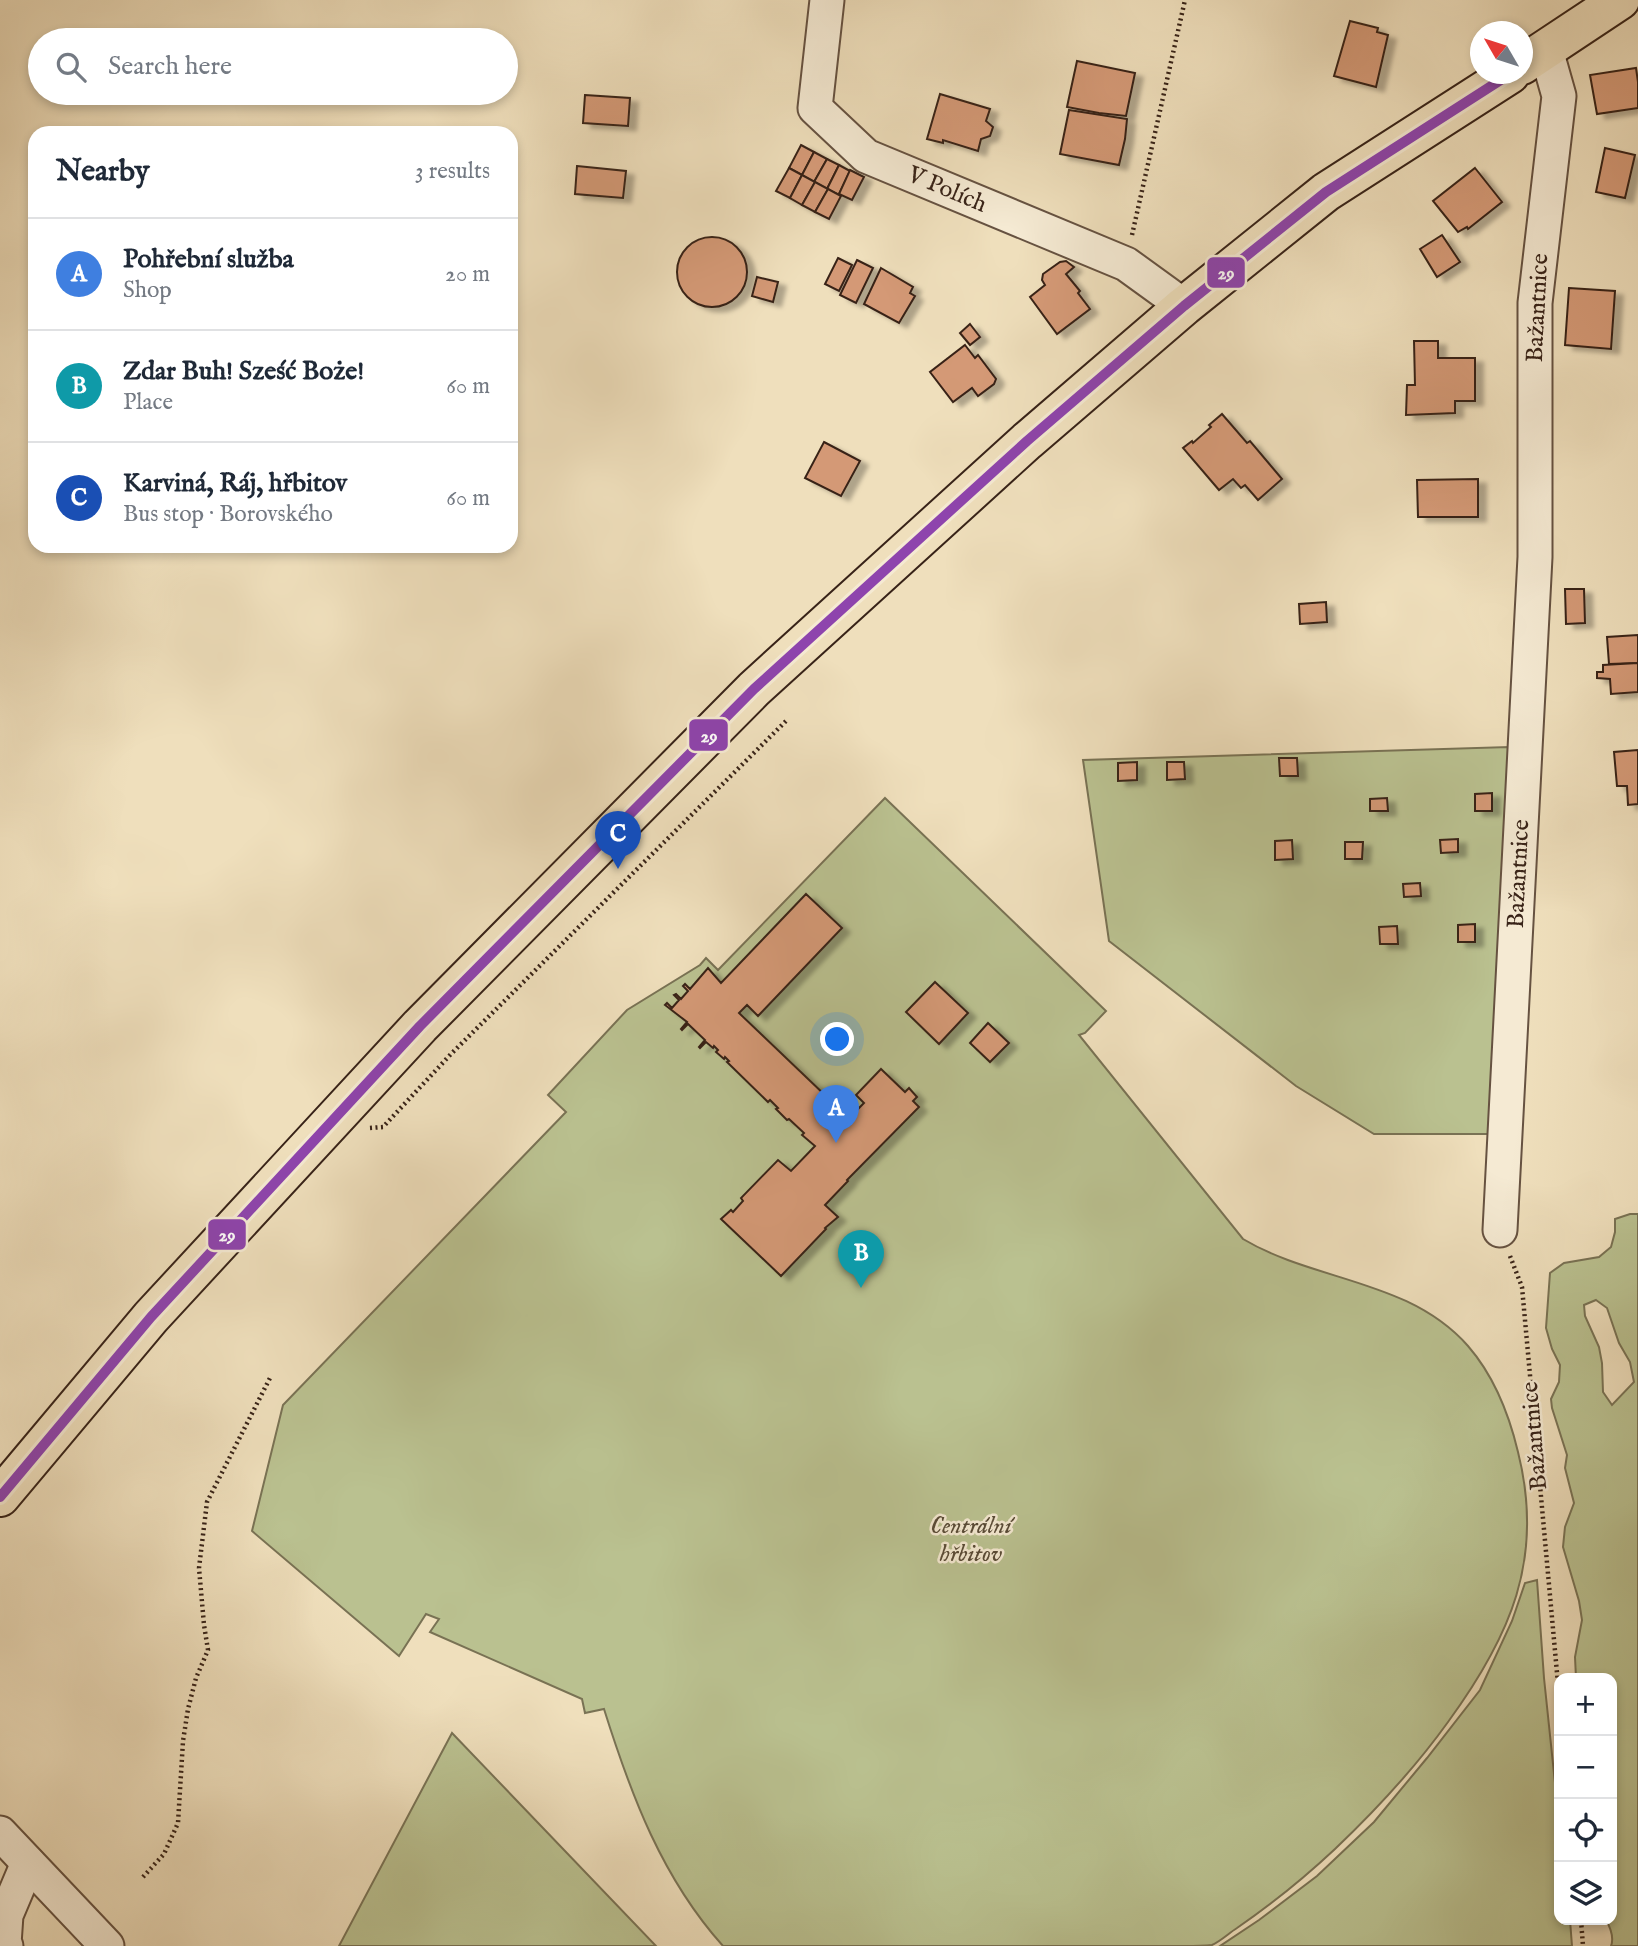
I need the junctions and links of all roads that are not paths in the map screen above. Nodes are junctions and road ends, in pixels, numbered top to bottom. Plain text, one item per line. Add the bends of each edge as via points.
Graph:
1 (827, 0) edge
2 (1620, 0) edge
3 (1534, 57) edge
4 (1494, 84) edge
5 (1184, 306) junction
6 (1500, 1230) road end
7 (0, 1497) edge
8 (0, 1833) edge
9 (28, 1863) junction
10 (6, 1946) edge
11 (107, 1946) edge

1 - 5 street, V Polích via 815,108 866,156 1126,264
2 - 3 main road
3 - 6 street, Bažantnice via 1559,96 1535,303 1535,557
4 - 5 main road via 1326,192
5 - 7 main road via 1027,441 754,689 420,1026 151,1317
8 - 9 street
9 - 10 street via 6,1915
9 - 11 street

